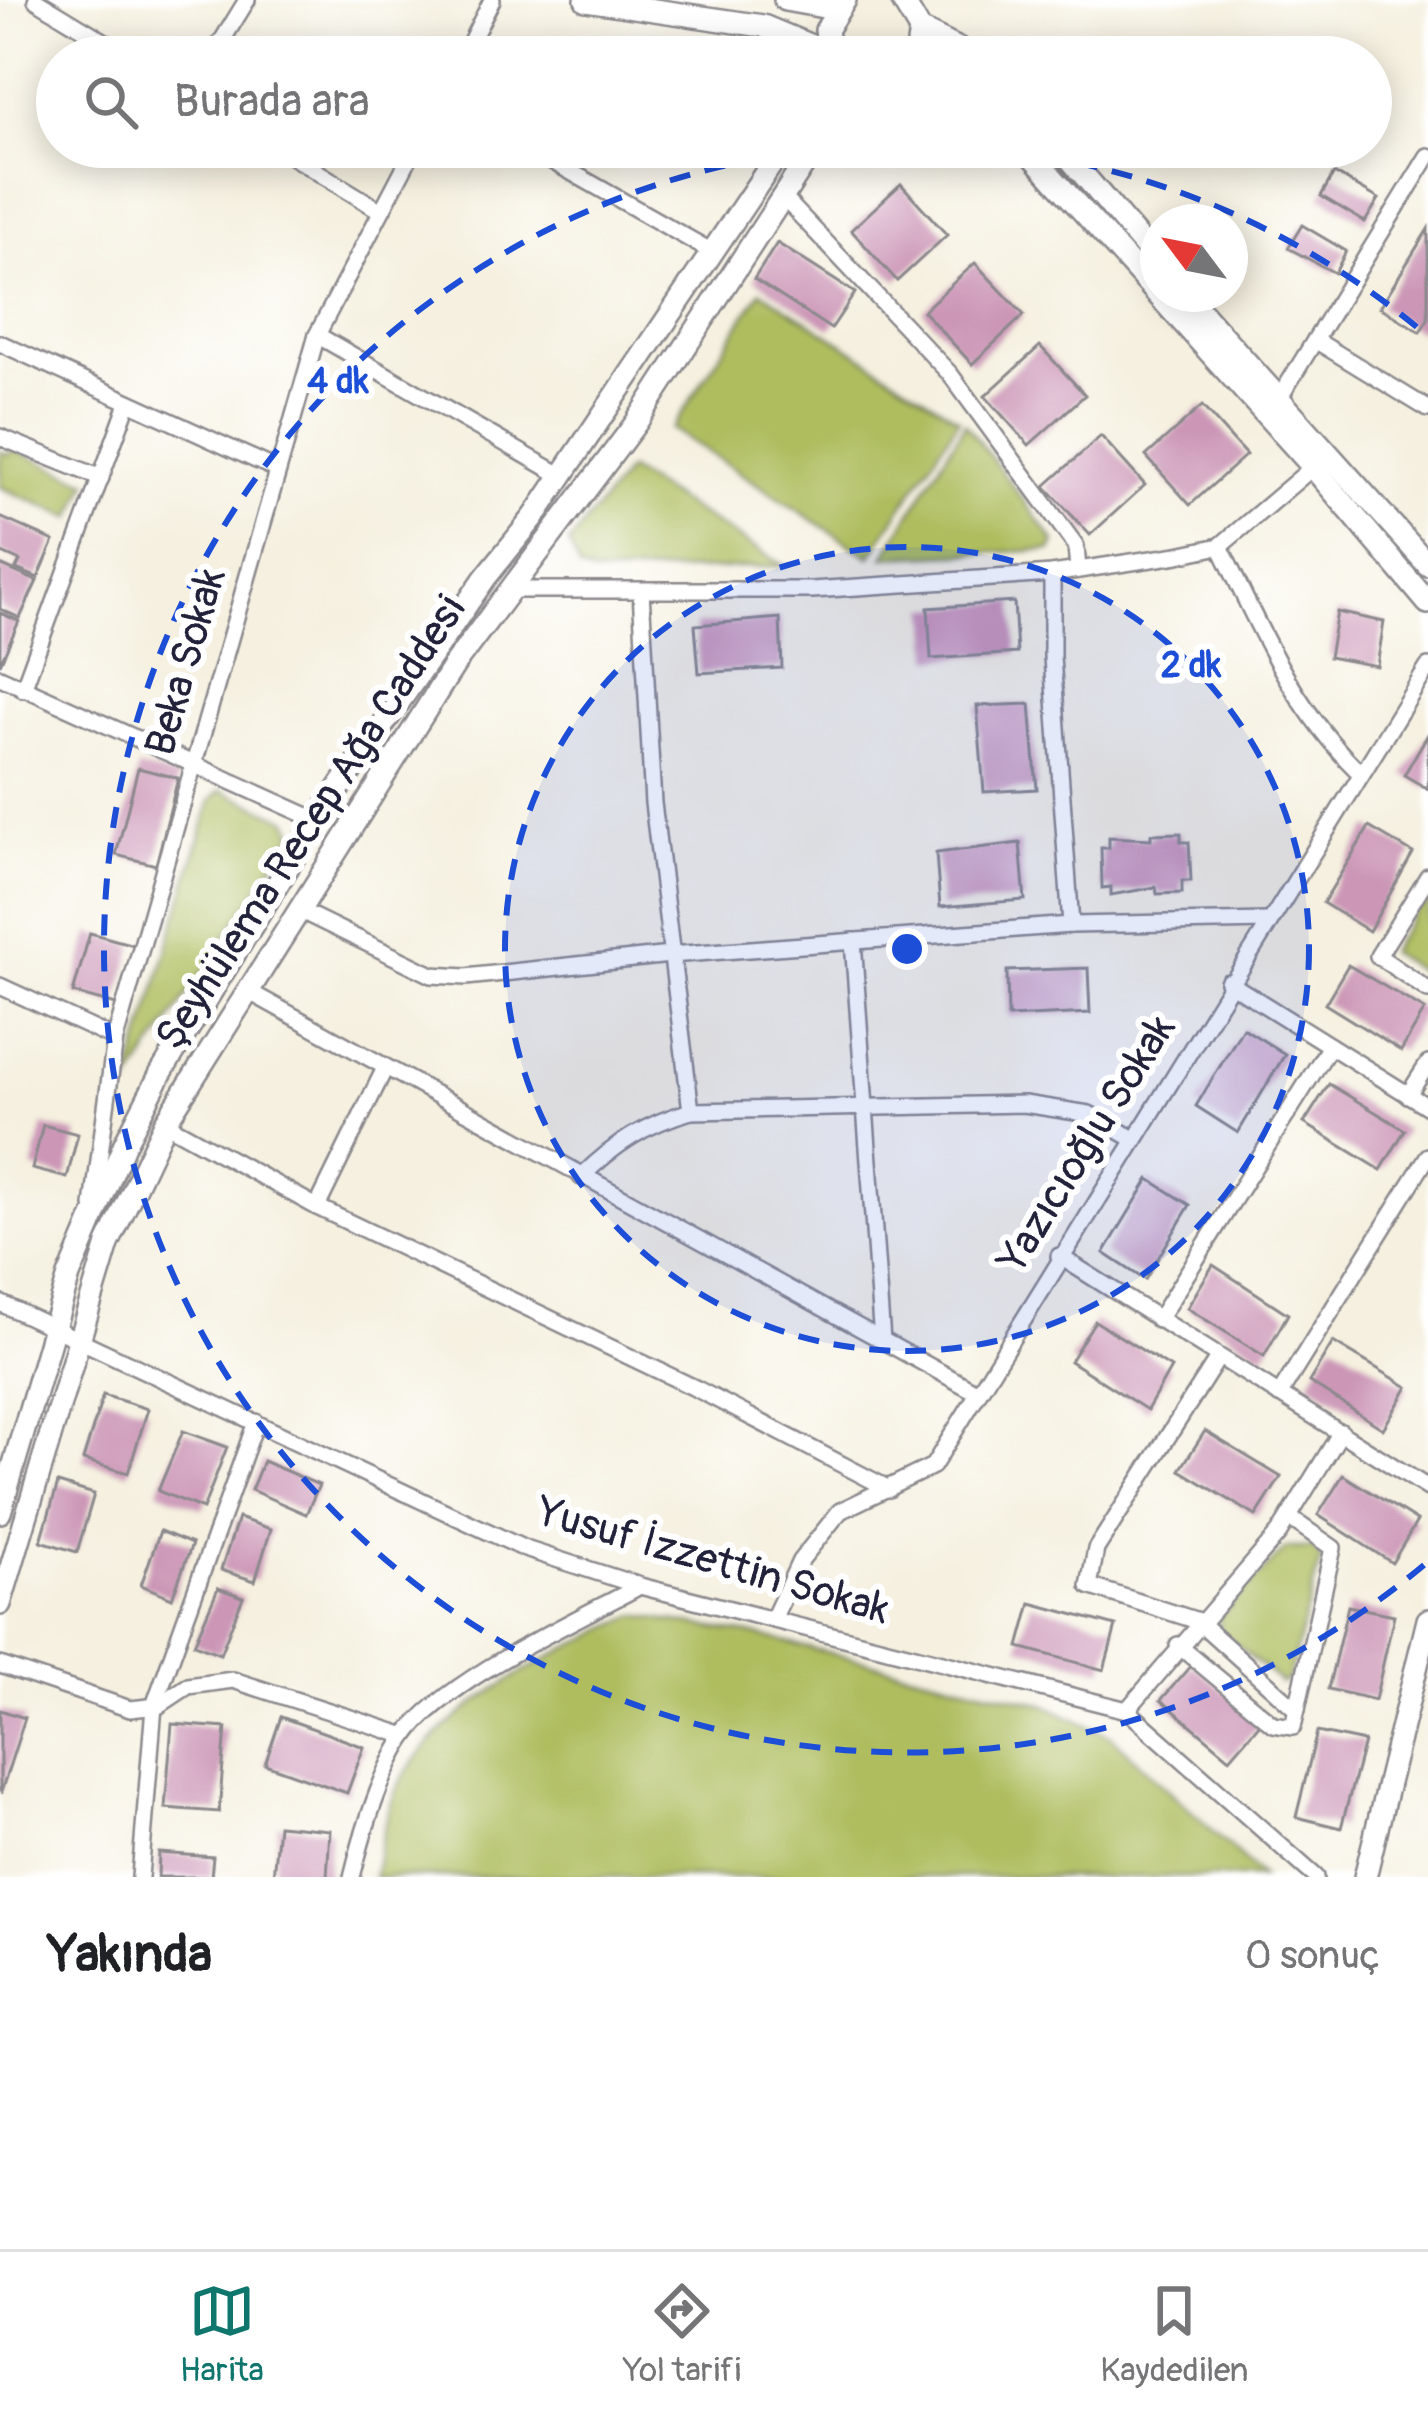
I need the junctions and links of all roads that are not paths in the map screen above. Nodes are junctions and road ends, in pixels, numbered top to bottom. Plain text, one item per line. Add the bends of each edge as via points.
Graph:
1 (36, 0) edge
2 (247, 0) edge
3 (492, 0) edge
4 (586, 0) edge
5 (785, 0) edge
6 (840, 5) edge
7 (914, 11) edge
8 (779, 30) junction
9 (95, 36) edge
10 (225, 36) edge
11 (474, 36) edge
12 (783, 36) edge
13 (791, 36) edge
14 (827, 36) edge
15 (947, 36) edge
16 (1428, 156) edge
17 (311, 168) edge
18 (404, 168) edge
19 (564, 168) edge
20 (769, 168) edge
21 (801, 168) edge
22 (1043, 168) edge
23 (1078, 168) edge
24 (783, 197) junction
25 (381, 211) junction
26 (1140, 241) edge
27 (714, 253) junction
28 (1200, 312) edge
29 (316, 335) junction
30 (1315, 340) junction
31 (0, 343) edge
32 (1277, 402) junction
33 (128, 404) junction
34 (1428, 409) edge
35 (0, 437) edge
36 (1313, 467) junction
37 (278, 470) junction
38 (562, 476) junction
39 (101, 478) junction
40 (1220, 546) junction
41 (1428, 565) edge
42 (1078, 570) junction
43 (1052, 574) junction
44 (509, 590) junction
45 (641, 591) junction
46 (1428, 603) edge
47 (1428, 667) edge
48 (0, 677) edge
49 (23, 688) junction
50 (194, 764) junction
51 (1361, 774) junction
52 (317, 820) junction
53 (1428, 876) edge
54 (297, 909) junction
55 (1268, 921) junction
56 (1071, 926) junction
57 (853, 941) junction
58 (670, 956) junction
59 (1228, 982) junction
60 (0, 986) edge
61 (246, 990) junction
62 (1428, 990) edge
63 (115, 1040) junction
64 (1330, 1046) junction
65 (1428, 1064) edge
66 (384, 1070) junction
67 (1408, 1095) junction
68 (862, 1107) junction
69 (1428, 1107) edge
70 (691, 1111) junction
71 (165, 1123) junction
72 (1132, 1138) junction
73 (1428, 1156) edge
74 (580, 1177) junction
75 (317, 1207) junction
76 (91, 1218) junction
77 (1059, 1256) junction
78 (0, 1303) edge
79 (1158, 1320) junction
80 (53, 1329) junction
81 (79, 1341) junction
82 (882, 1341) junction
83 (1218, 1358) junction
84 (979, 1393) junction
85 (1279, 1395) junction
86 (256, 1422) junction
87 (1341, 1432) junction
88 (1428, 1488) edge
89 (889, 1489) junction
90 (0, 1511) edge
91 (1290, 1518) junction
92 (640, 1586) junction
93 (0, 1604) edge
94 (774, 1618) junction
95 (1428, 1620) edge
96 (1198, 1622) junction
97 (1178, 1645) junction
98 (0, 1664) edge
99 (154, 1706) junction
100 (1127, 1709) junction
101 (1297, 1710) junction
102 (406, 1736) junction
103 (140, 1877) edge
104 (352, 1877) edge
105 (1316, 1877) edge
106 (1365, 1877) edge

1 - 9 street
2 - 10 street
3 - 11 street
4 - 8 street
5 - 6 street
6 - 14 street
7 - 15 street
8 - 12 street
8 - 13 street
16 - 30 street
17 - 25 street
18 - 25 street, Beka Sokak
19 - 27 street
20 - 27 street, Şeyhülema Recep Ağa Caddesi
21 - 24 street, Şeyhülema Recep Ağa Caddesi
22 - 36 street
23 - 26 street
24 - 42 street via 950,374 1076,546
24 - 44 street, Şeyhülema Recep Ağa Caddesi via 636,423
25 - 29 street, Beka Sokak
27 - 38 street, Şeyhülema Recep Ağa Caddesi
28 - 32 street
29 - 37 street, Beka Sokak
29 - 38 street
30 - 32 street
30 - 34 street
31 - 33 street
32 - 41 street
33 - 37 street
33 - 39 street
35 - 39 street
36 - 40 street
36 - 46 street
37 - 50 street, Beka Sokak
38 - 52 street, Şeyhülema Recep Ağa Caddesi
39 - 49 street
40 - 42 street
40 - 51 street via 1299,704
42 - 43 street
43 - 45 street via 812,590
43 - 56 street
44 - 45 street
44 - 54 street, Şeyhülema Recep Ağa Caddesi
45 - 58 street
47 - 51 street, Yazıcıoğlu Sokak
48 - 49 street
49 - 50 street
50 - 52 street
50 - 63 street, Beka Sokak
51 - 55 street, Yazıcıoğlu Sokak
52 - 76 street, Şeyhülema Recep Ağa Caddesi via 161,1073
53 - 62 street via 1378,956
54 - 58 street via 432,975
54 - 61 street, Şeyhülema Recep Ağa Caddesi
55 - 56 street
55 - 59 street, Yazıcıoğlu Sokak
56 - 57 street
57 - 58 street
57 - 68 street
58 - 70 street
59 - 64 street
59 - 72 street, Yazıcıoğlu Sokak
60 - 63 street
61 - 66 street
61 - 71 street, Şeyhülema Recep Ağa Caddesi
63 - 76 street, Beka Sokak
64 - 67 street
64 - 79 street
65 - 67 street
66 - 74 street
66 - 75 street
67 - 69 street
68 - 70 street
68 - 72 street via 1024,1103 1089,1114
68 - 82 street
70 - 74 street via 652,1122
71 - 75 street
71 - 81 street, Şeyhülema Recep Ağa Caddesi via 108,1244
72 - 77 street, Yazıcıoğlu Sokak
73 - 85 street
74 - 82 street
75 - 89 street
76 - 80 street, Şeyhülema Recep Ağa Caddesi
77 - 79 street
77 - 84 street, Yazıcıoğlu Sokak
78 - 80 street, Yusuf İzzettin Sokak
79 - 83 street
80 - 81 street, Yusuf İzzettin Sokak
80 - 90 street, Şeyhülema Recep Ağa Caddesi
81 - 86 street, Yusuf İzzettin Sokak
81 - 93 street, Şeyhülema Recep Ağa Caddesi
82 - 84 street
83 - 85 street
83 - 96 street via 1088,1573 1089,1586
84 - 89 street, Yazıcıoğlu Sokak via 933,1466
85 - 87 street
86 - 92 street, Yusuf İzzettin Sokak via 525,1549
86 - 99 street
87 - 88 street
87 - 91 street
89 - 94 street, Yazıcıoğlu Sokak via 840,1511 800,1561
91 - 96 street
91 - 101 street via 1333,1549
92 - 94 street, Yusuf İzzettin Sokak
92 - 102 street via 448,1697
94 - 100 street, Yusuf İzzettin Sokak
95 - 106 street
96 - 97 street
96 - 101 street
97 - 100 street
97 - 101 street via 1273,1724 1293,1727
98 - 99 street via 130,1709
99 - 102 street via 188,1686 233,1680
99 - 103 street
100 - 105 street, Yusuf İzzettin Sokak
102 - 104 street

